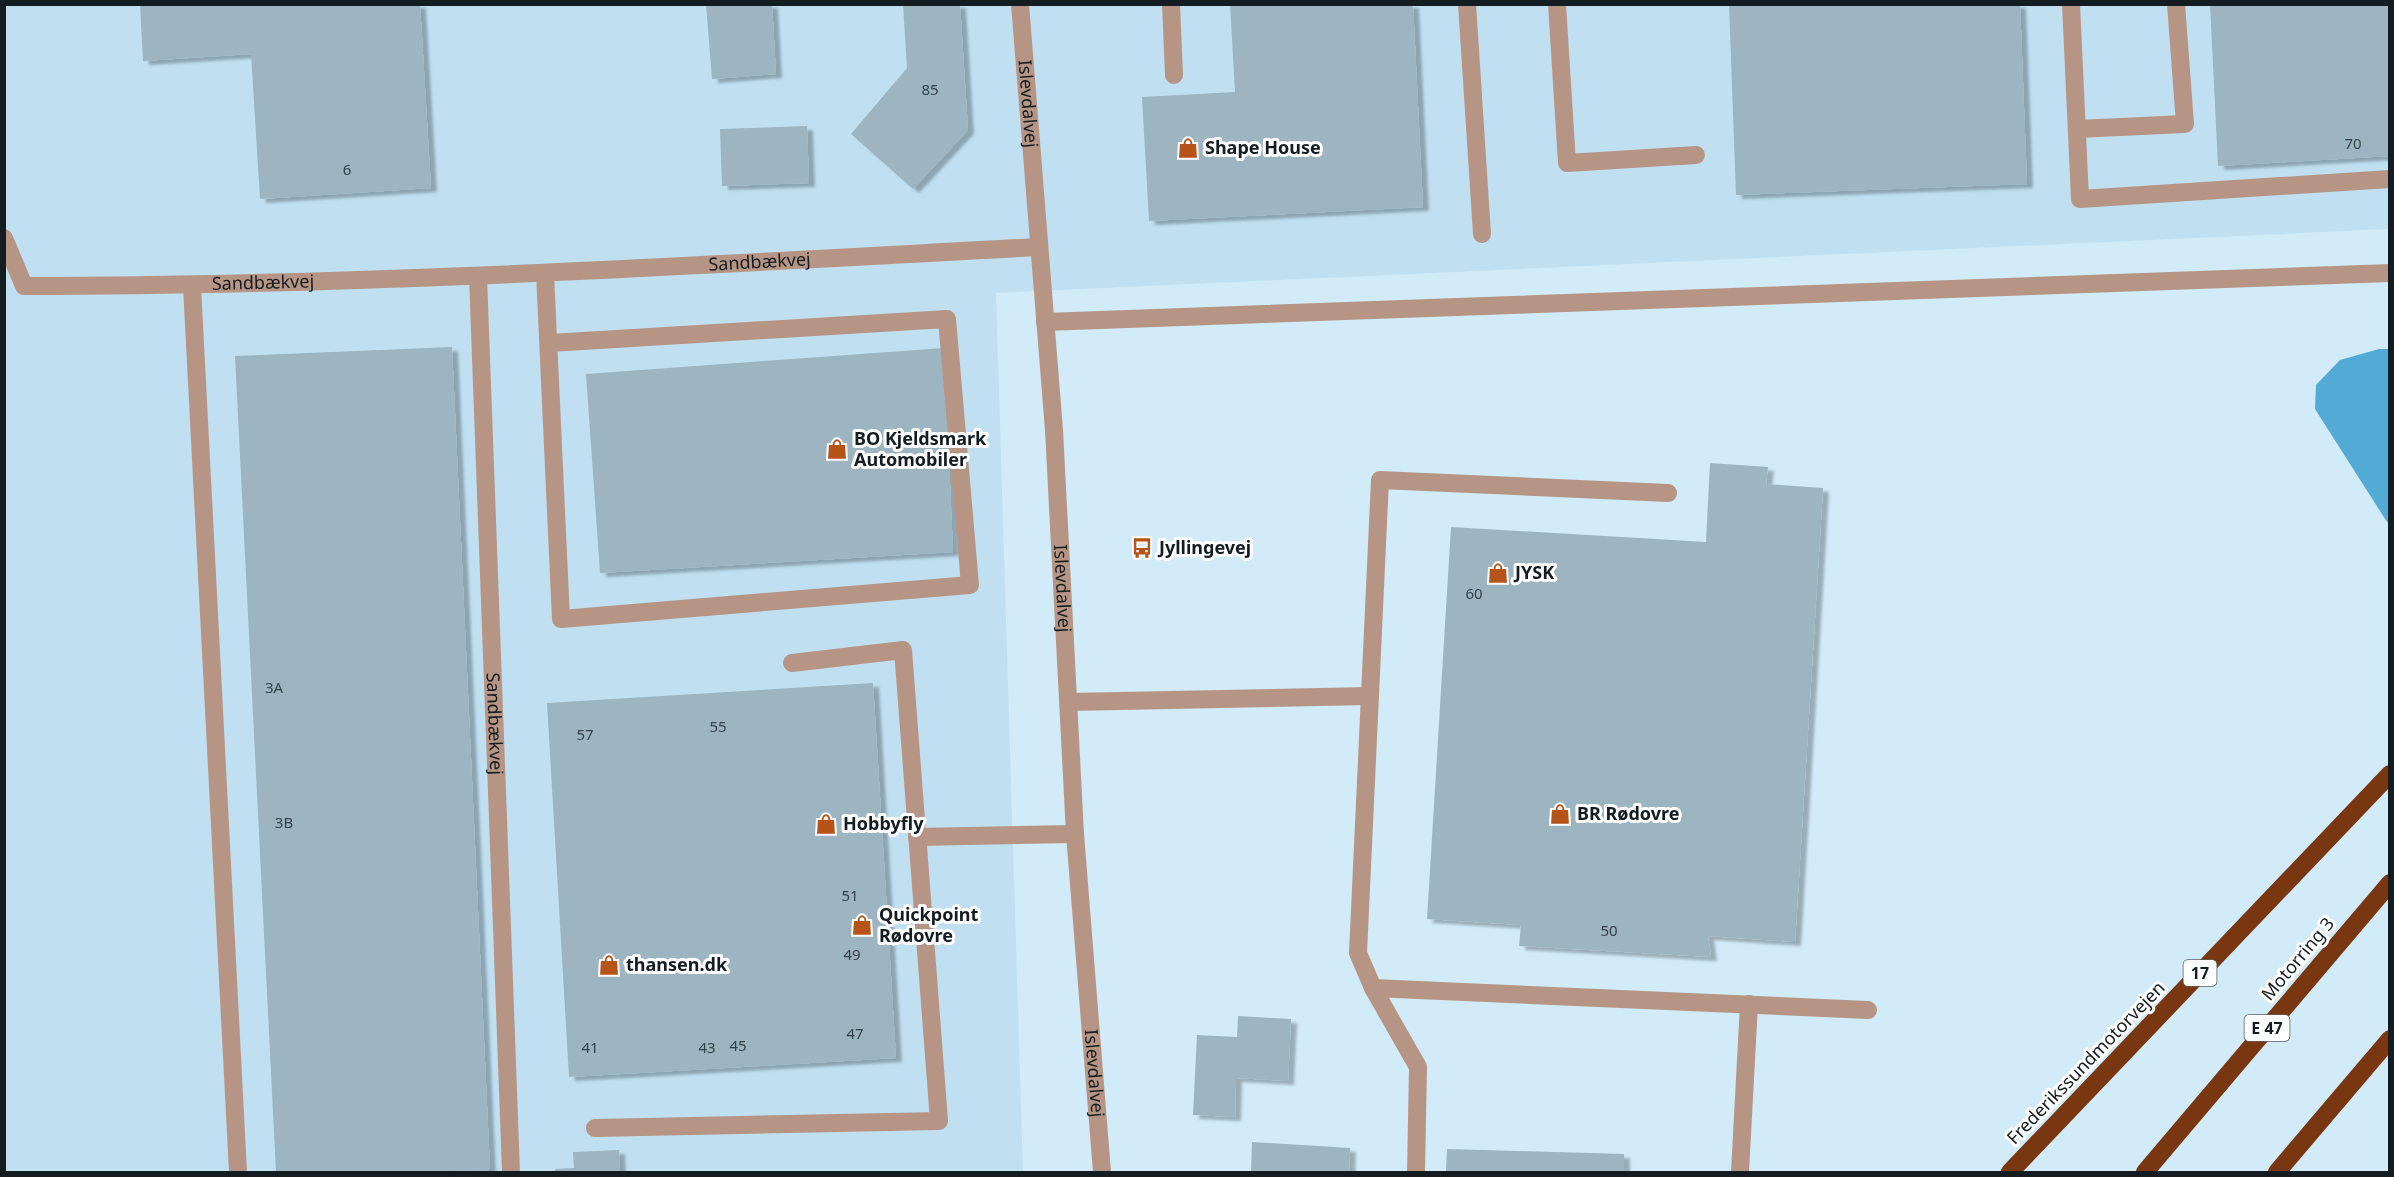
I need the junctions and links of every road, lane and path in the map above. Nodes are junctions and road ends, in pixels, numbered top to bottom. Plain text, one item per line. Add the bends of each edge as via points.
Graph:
1 (1020, 4) edge
2 (1171, 4) edge
3 (1467, 4) edge
4 (1557, 4) edge
5 (2071, 4) edge
6 (2176, 4) edge
7 (1174, 75) dead end
8 (2077, 129) junction
9 (1696, 156) dead end
10 (2390, 179) edge
11 (1482, 234) dead end
12 (4, 238) edge
13 (1039, 247) junction
14 (545, 273) junction
15 (2390, 273) edge
16 (478, 276) junction
17 (192, 286) junction
18 (1045, 322) junction
19 (550, 343) junction
20 (1668, 493) dead end
21 (792, 663) dead end
22 (1370, 696) junction
23 (1069, 702) junction
24 (2390, 774) edge
25 (1075, 834) junction
26 (917, 837) junction
27 (2390, 883) edge
28 (1373, 988) junction
29 (1749, 1004) junction
30 (1868, 1010) dead end
31 (2390, 1039) edge
32 (595, 1128) dead end
33 (238, 1173) edge
34 (511, 1173) edge
35 (1101, 1173) edge
36 (1416, 1173) edge
37 (1740, 1173) edge
38 (2010, 1173) edge
39 (2145, 1173) edge
40 (2277, 1173) edge

1 - 13 street, Islevdalvej
2 - 7 street
3 - 11 street
4 - 9 street via 1567,163
5 - 8 street
6 - 8 street via 2185,124
8 - 10 street via 2080,199
12 - 17 street, Sandbækvej via 24,286
13 - 14 street, Sandbækvej
13 - 18 street, Islevdalvej
14 - 16 street, Sandbækvej
14 - 19 street
15 - 18 street
16 - 17 street, Sandbækvej
16 - 34 street, Sandbækvej
17 - 33 street, Sandbækvej
18 - 23 street, Islevdalvej
19 - 19 street via 561,619 970,585 947,319
20 - 22 street via 1380,480
21 - 26 street via 903,650
22 - 23 street
22 - 28 street via 1358,953
23 - 25 street, Islevdalvej
24 - 38 highway, Frederikssundmotorvejen / 17
25 - 26 street
25 - 35 street, Islevdalvej
26 - 32 street via 939,1120
27 - 39 highway, Motorring 3 / E 47
28 - 29 street
28 - 36 street via 1418,1067
29 - 30 street
29 - 37 street
31 - 40 highway

